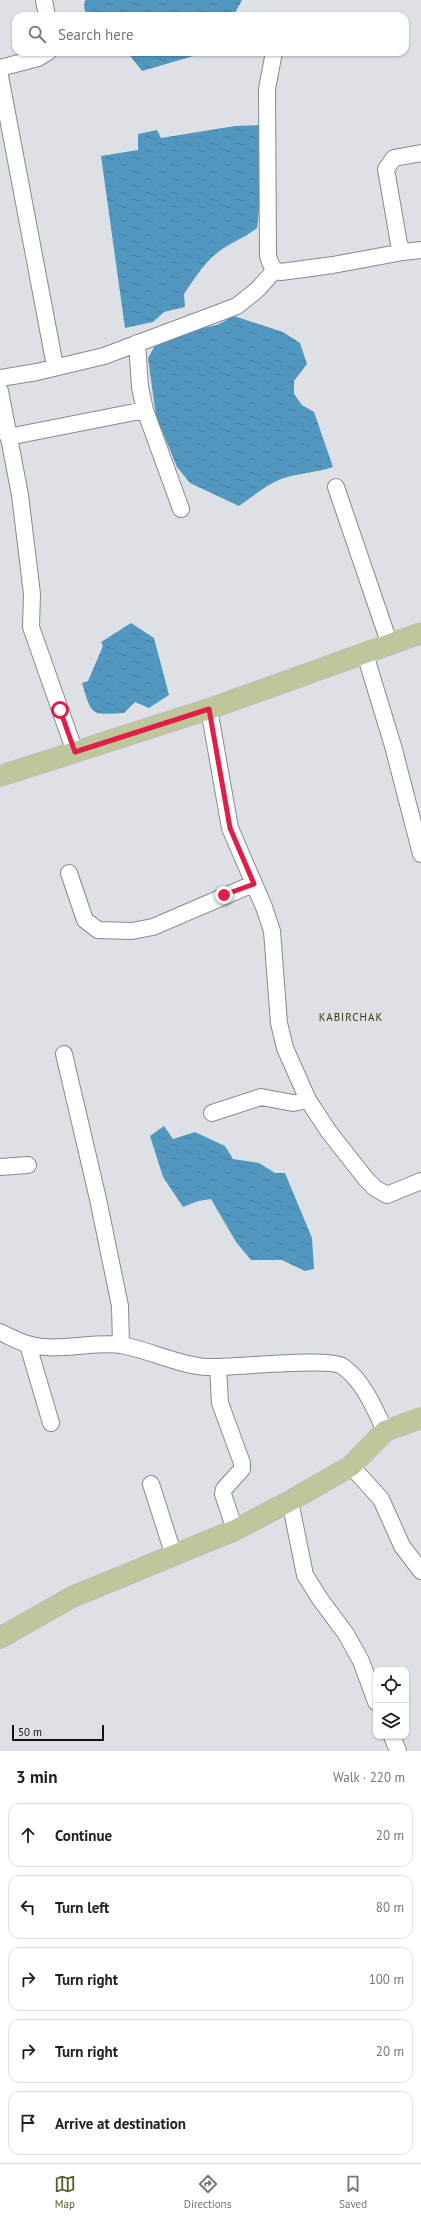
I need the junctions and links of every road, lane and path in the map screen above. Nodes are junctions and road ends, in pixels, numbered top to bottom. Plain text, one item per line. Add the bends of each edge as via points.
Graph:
1 (44, 0) edge
2 (46, 12) edge
3 (41, 56) edge
4 (273, 56) edge
5 (0, 68) edge
6 (0, 76) edge
7 (421, 153) edge
8 (421, 250) edge
9 (403, 252) junction
10 (275, 270) junction
11 (138, 343) junction
12 (55, 366) junction
13 (0, 378) edge
14 (0, 391) edge
15 (145, 410) junction
16 (8, 437) junction
17 (336, 487) dead end
18 (181, 509) dead end
19 (421, 633) edge
20 (390, 644) junction
21 (365, 654) junction
22 (209, 709) junction
23 (75, 752) junction
24 (0, 776) edge
25 (421, 854) edge
26 (69, 873) dead end
27 (254, 884) junction
28 (64, 1054) dead end
29 (308, 1100) junction
30 (212, 1113) dead end
31 (28, 1166) dead end
32 (0, 1167) edge
33 (421, 1181) edge
34 (0, 1332) edge
35 (28, 1345) junction
36 (121, 1345) junction
37 (218, 1367) junction
38 (421, 1418) edge
39 (51, 1423) dead end
40 (384, 1432) junction
41 (351, 1466) junction
42 (151, 1484) dead end
43 (290, 1501) junction
44 (235, 1530) junction
45 (174, 1556) junction
46 (421, 1571) edge
47 (0, 1638) edge
48 (373, 1694) edge
49 (393, 1739) edge
50 (398, 1751) edge

1 - 2 street
3 - 5 street
4 - 10 street via 267,89 268,256
6 - 12 street
7 - 9 street via 394,158 386,169 399,244
8 - 9 street
9 - 10 street via 333,265 281,272
10 - 11 street via 237,306
11 - 12 street via 104,356
11 - 15 street via 140,387
12 - 13 street
14 - 16 street
15 - 16 street
15 - 18 street
16 - 23 street via 23,517 32,594 31,627
17 - 20 street
19 - 20 main road
20 - 21 main road
21 - 22 main road
21 - 25 street via 393,746
22 - 23 main road
22 - 27 street via 230,828
23 - 24 main road
26 - 27 street via 85,920 98,930 132,931 153,927
27 - 29 street via 272,931 281,1037
28 - 36 street via 120,1306
29 - 30 street via 293,1103 261,1097
29 - 33 street via 344,1152 381,1193 386,1195
31 - 32 street
34 - 35 street
35 - 36 street
35 - 39 street
36 - 37 street via 186,1364
37 - 40 street via 323,1362 341,1365 354,1376
37 - 44 street via 220,1402 242,1463 242,1469 224,1489 223,1494
38 - 40 main road
40 - 41 main road
41 - 43 main road
41 - 46 street via 381,1499 402,1546
42 - 45 street
43 - 44 main road
43 - 48 street via 306,1574 320,1599 346,1634 361,1661
44 - 45 main road
45 - 47 main road via 72,1597
49 - 50 street

